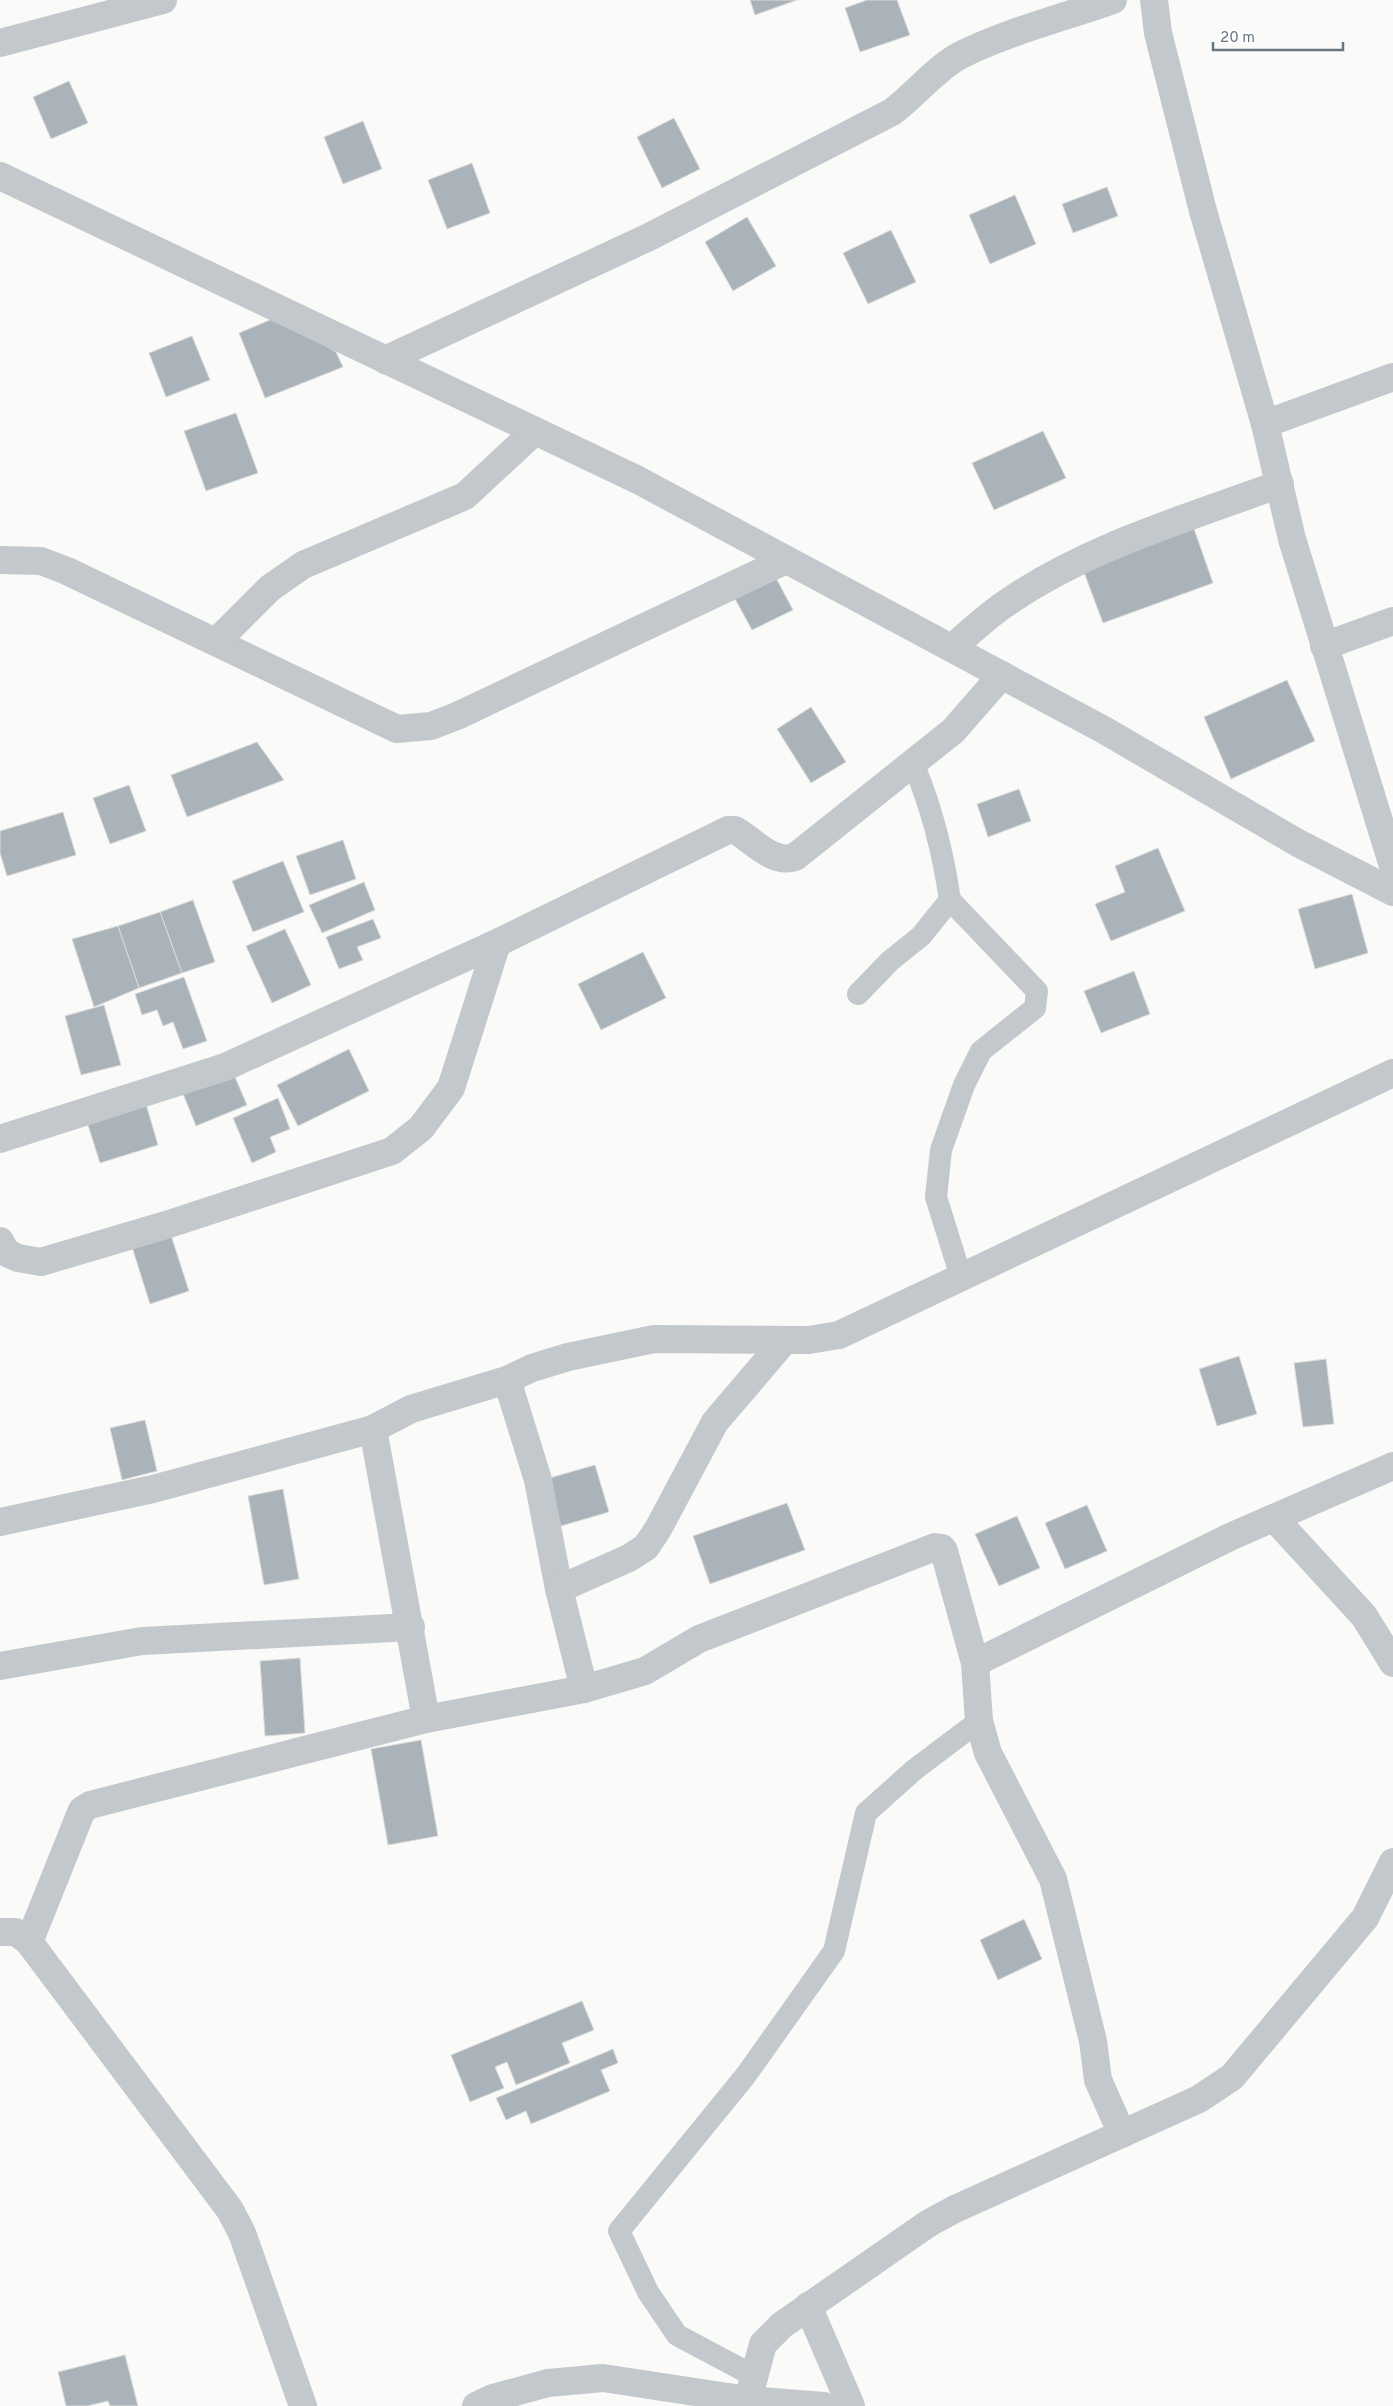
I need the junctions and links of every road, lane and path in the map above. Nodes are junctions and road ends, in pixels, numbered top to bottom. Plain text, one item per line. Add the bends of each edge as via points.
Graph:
1 (164, 0) edge
2 (1113, 0) edge
3 (1154, 0) edge
4 (0, 43) edge
5 (0, 176) edge
6 (385, 360) junction
7 (1393, 377) edge
8 (1265, 424) junction
9 (535, 431) junction
10 (1280, 484) junction
11 (0, 560) edge
12 (786, 560) junction
13 (1393, 621) edge
14 (216, 642) junction
15 (1324, 646) junction
16 (952, 648) junction
17 (1002, 675) junction
18 (913, 763) junction
19 (1393, 866) edge
20 (1393, 892) edge
21 (950, 900) junction
22 (497, 943) junction
23 (858, 994) dead end
24 (1393, 1073) edge
25 (0, 1139) edge
26 (0, 1242) edge
27 (961, 1277) junction
28 (785, 1340) junction
29 (506, 1380) junction
30 (373, 1429) junction
31 (1393, 1466) edge
32 (1275, 1519) junction
33 (0, 1522) edge
34 (559, 1589) junction
35 (410, 1627) junction
36 (975, 1663) junction
37 (1393, 1663) edge
38 (0, 1666) edge
39 (584, 1689) junction
40 (426, 1719) junction
41 (979, 1721) junction
42 (1393, 1862) edge
43 (0, 1932) edge
44 (29, 1942) junction
45 (1122, 2134) junction
46 (808, 2306) junction
47 (751, 2388) junction
48 (303, 2406) edge
49 (476, 2406) edge
50 (824, 2406) edge
51 (851, 2406) edge

1 - 4 street
2 - 6 street via 958,57 910,99 877,120 649,237
3 - 8 street via 1158,33 1203,211
5 - 6 street
6 - 9 street
7 - 8 street
8 - 10 street
9 - 12 street via 638,480
9 - 14 street via 464,496 304,565 270,588
10 - 15 street via 1292,539
10 - 16 street via 1120,542 1058,572 1006,604
11 - 14 street via 41,561 108,589
12 - 14 street via 431,726 396,729
12 - 16 street
13 - 15 street
15 - 19 street
16 - 17 street
17 - 18 street via 953,731
17 - 20 street via 1104,730 1298,843
18 - 21 lane via 928,798 942,849
18 - 22 street via 795,857 788,860 776,858 735,830 728,830
21 - 23 lane via 921,936 890,961
21 - 27 lane via 1037,991 1035,1008 980,1051 964,1085 942,1150 936,1197
22 - 25 street via 225,1067
22 - 26 street via 451,1088 421,1128 392,1151 41,1262 7,1253
24 - 27 street
27 - 28 street via 839,1334 809,1340
28 - 29 street via 654,1340 568,1357
28 - 34 street via 715,1422 646,1547 630,1558
29 - 30 street via 411,1409
29 - 34 street via 538,1480
30 - 33 street via 153,1489
30 - 35 street
31 - 32 street
32 - 36 street via 1232,1536
32 - 37 street via 1364,1616
34 - 39 street
35 - 38 street via 142,1642
35 - 40 street
36 - 39 street via 944,1551 935,1547 699,1639 645,1671
36 - 41 street
39 - 40 street
40 - 44 street via 90,1805 82,1810
41 - 45 street via 988,1753 1053,1879 1093,2041 1098,2080
41 - 47 lane via 914,1770 866,1812 834,1951 746,2075 619,2231 648,2292 677,2335
42 - 45 street via 1365,1918 1232,2078 1199,2100
43 - 44 street via 16,1932
44 - 48 street via 230,2210 242,2233
45 - 46 street via 955,2209
46 - 47 street via 782,2325 764,2344
46 - 51 street
47 - 49 street via 603,2378 548,2382
47 - 50 street

